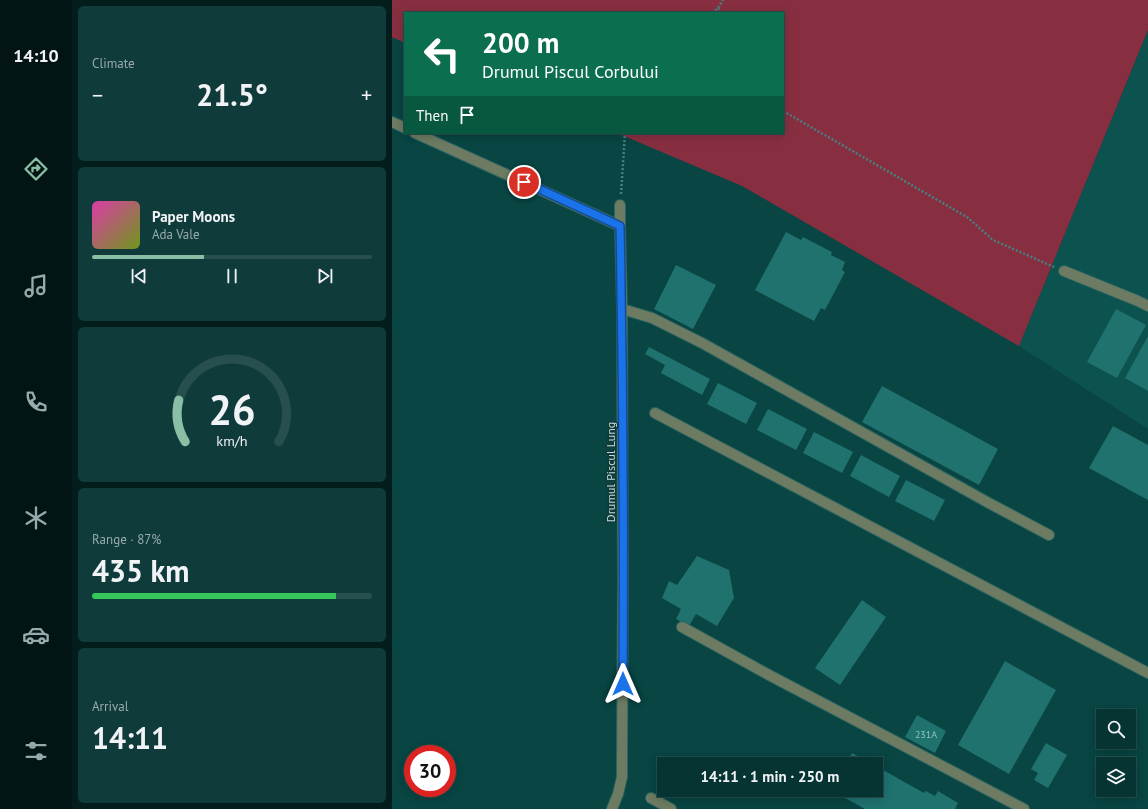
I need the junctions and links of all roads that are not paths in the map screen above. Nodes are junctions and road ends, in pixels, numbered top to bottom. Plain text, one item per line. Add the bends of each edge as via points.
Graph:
1 (392, 122) edge
2 (404, 128) edge
3 (418, 134) edge
4 (620, 205) road end
5 (620, 226) junction
6 (1064, 271) road end
7 (1148, 306) edge
8 (622, 309) junction
9 (655, 413) dead end
10 (1049, 535) dead end
11 (682, 627) dead end
12 (1148, 673) edge
13 (650, 798) dead end
14 (612, 809) edge
15 (671, 809) edge
16 (1024, 809) edge

1 - 2 street
3 - 5 street
4 - 5 street, Drumul Piscul Lung
5 - 8 street, Drumul Piscul Lung
6 - 7 street
8 - 10 street via 652,318 702,343
8 - 14 street, Drumul Piscul Lung via 622,764 618,794
9 - 12 street
11 - 16 street
13 - 15 street

